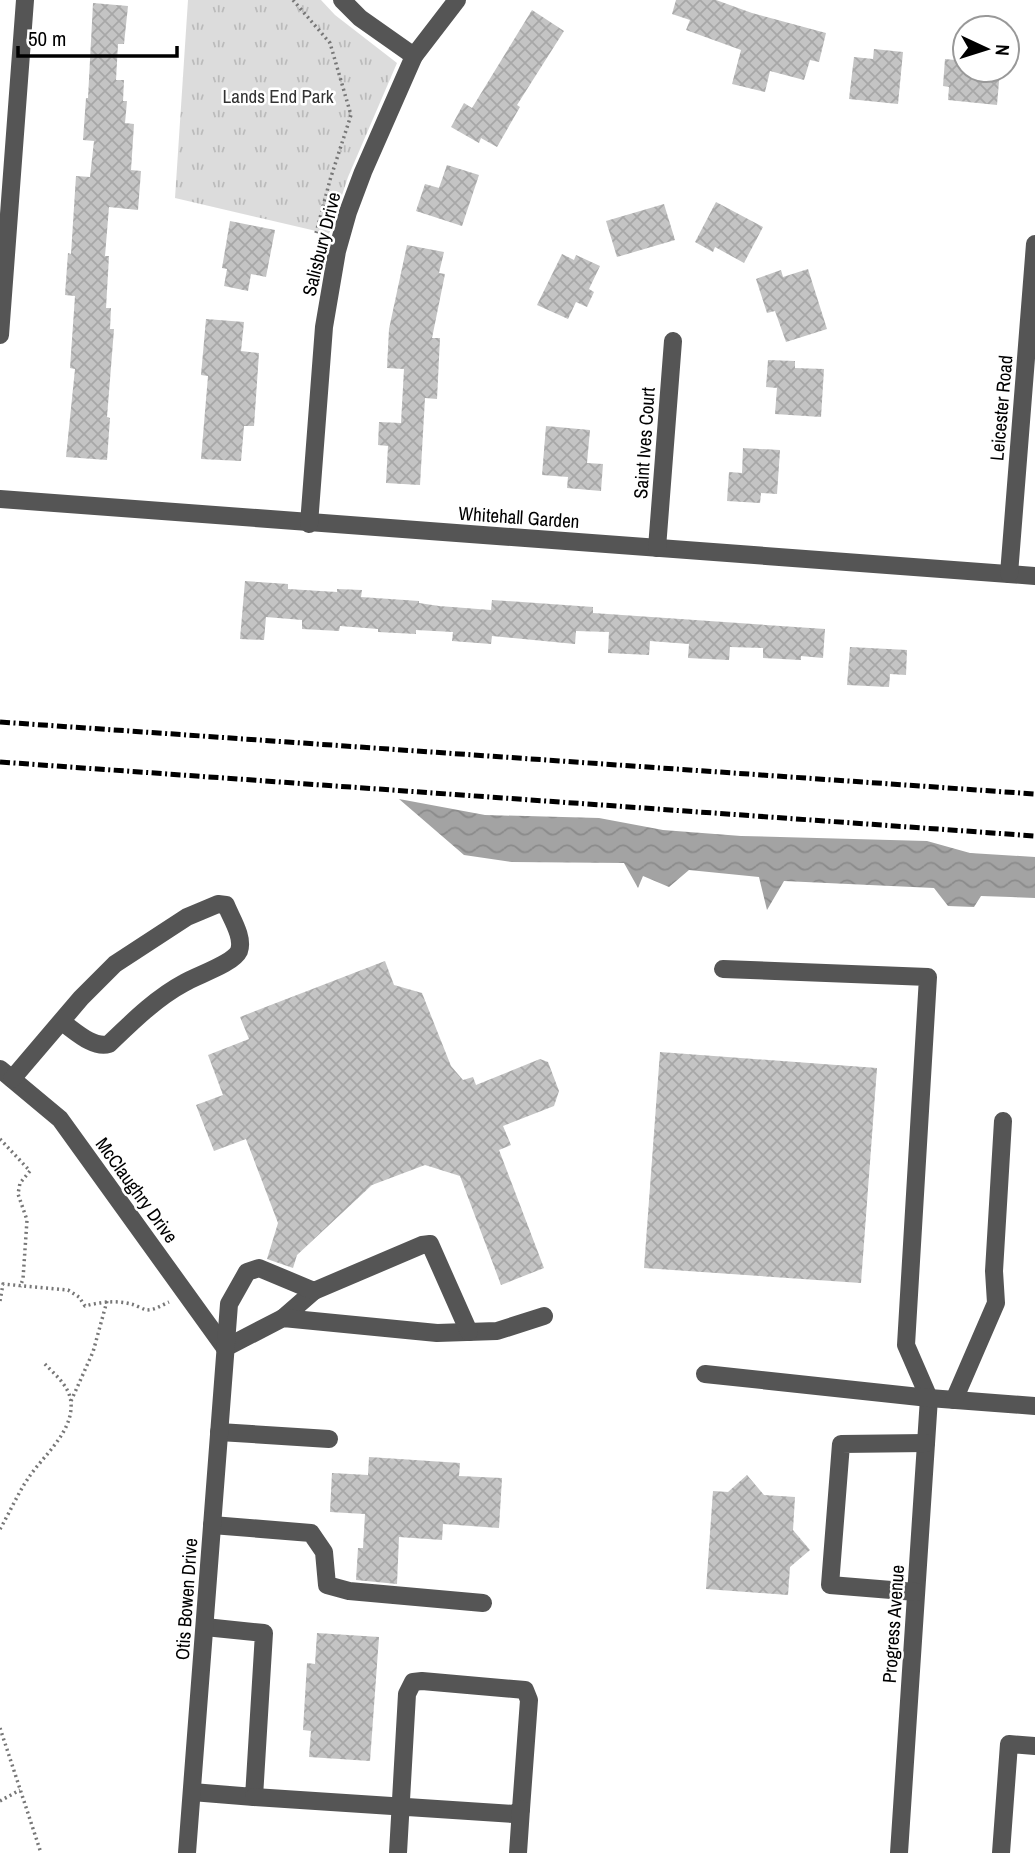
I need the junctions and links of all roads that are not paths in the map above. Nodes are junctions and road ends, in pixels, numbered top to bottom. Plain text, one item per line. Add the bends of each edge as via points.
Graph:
1 (26, 0) edge
2 (342, 0) edge
3 (457, 0) edge
4 (414, 56) junction
5 (6, 182) edge
6 (1035, 244) edge
7 (0, 335) edge
8 (673, 341) dead end
9 (0, 499) edge
10 (309, 524) junction
11 (657, 548) junction
12 (1009, 574) junction
13 (1035, 576) edge
14 (723, 969) dead end
15 (62, 1022) junction
16 (6, 1074) edge
17 (1003, 1121) dead end
18 (314, 1291) junction
19 (544, 1316) dead end
20 (284, 1318) junction
21 (469, 1332) junction
22 (225, 1348) junction
23 (705, 1374) dead end
24 (929, 1398) junction
25 (954, 1400) junction
26 (1035, 1406) edge
27 (219, 1432) junction
28 (329, 1439) dead end
29 (926, 1443) junction
30 (212, 1525) junction
31 (916, 1592) junction
32 (483, 1603) dead end
33 (205, 1627) junction
34 (1035, 1746) edge
35 (192, 1792) junction
36 (254, 1797) junction
37 (402, 1807) junction
38 (521, 1809) junction
39 (187, 1853) edge
40 (398, 1853) edge
41 (518, 1853) edge
42 (899, 1853) edge
43 (1001, 1853) edge

1 - 5 street
2 - 4 street
3 - 4 street, Salisbury Drive
4 - 10 street, Salisbury Drive via 362,172 337,251 324,327
5 - 7 street
6 - 12 street, Leicester Road
8 - 11 street, Saint Ives Court
9 - 10 street, Whitehall Garden
10 - 11 street, Whitehall Garden
11 - 12 street, Whitehall Garden
12 - 13 street, Whitehall Garden
14 - 24 street via 928,977 906,1345
15 - 15 street via 127,956 187,917 226,905 240,937 235,958 152,1004 109,1044 93,1043
15 - 16 street
16 - 22 street, McClaughry Drive via 60,1119
17 - 25 street via 996,1303
18 - 20 street
18 - 21 street via 430,1244
18 - 22 street, Otis Bowen Drive via 259,1268 247,1272 229,1304
19 - 21 street via 497,1331
20 - 21 street
20 - 22 street
22 - 27 street, Otis Bowen Drive
23 - 24 street
24 - 25 street
24 - 29 street, Progress Avenue
25 - 26 street
27 - 28 street
27 - 30 street, Otis Bowen Drive
29 - 31 street, Progress Avenue
29 - 31 street via 841,1444 830,1585
30 - 32 street via 311,1533 324,1552 327,1585
30 - 33 street, Otis Bowen Drive
31 - 42 street, Progress Avenue
33 - 35 street, Otis Bowen Drive
33 - 36 street via 264,1633
34 - 43 street via 1009,1744
35 - 36 street
35 - 39 street, Otis Bowen Drive
36 - 37 street
37 - 38 street via 514,1814
37 - 38 street via 407,1694 413,1682 422,1681 525,1690 529,1700
37 - 40 street
38 - 41 street

